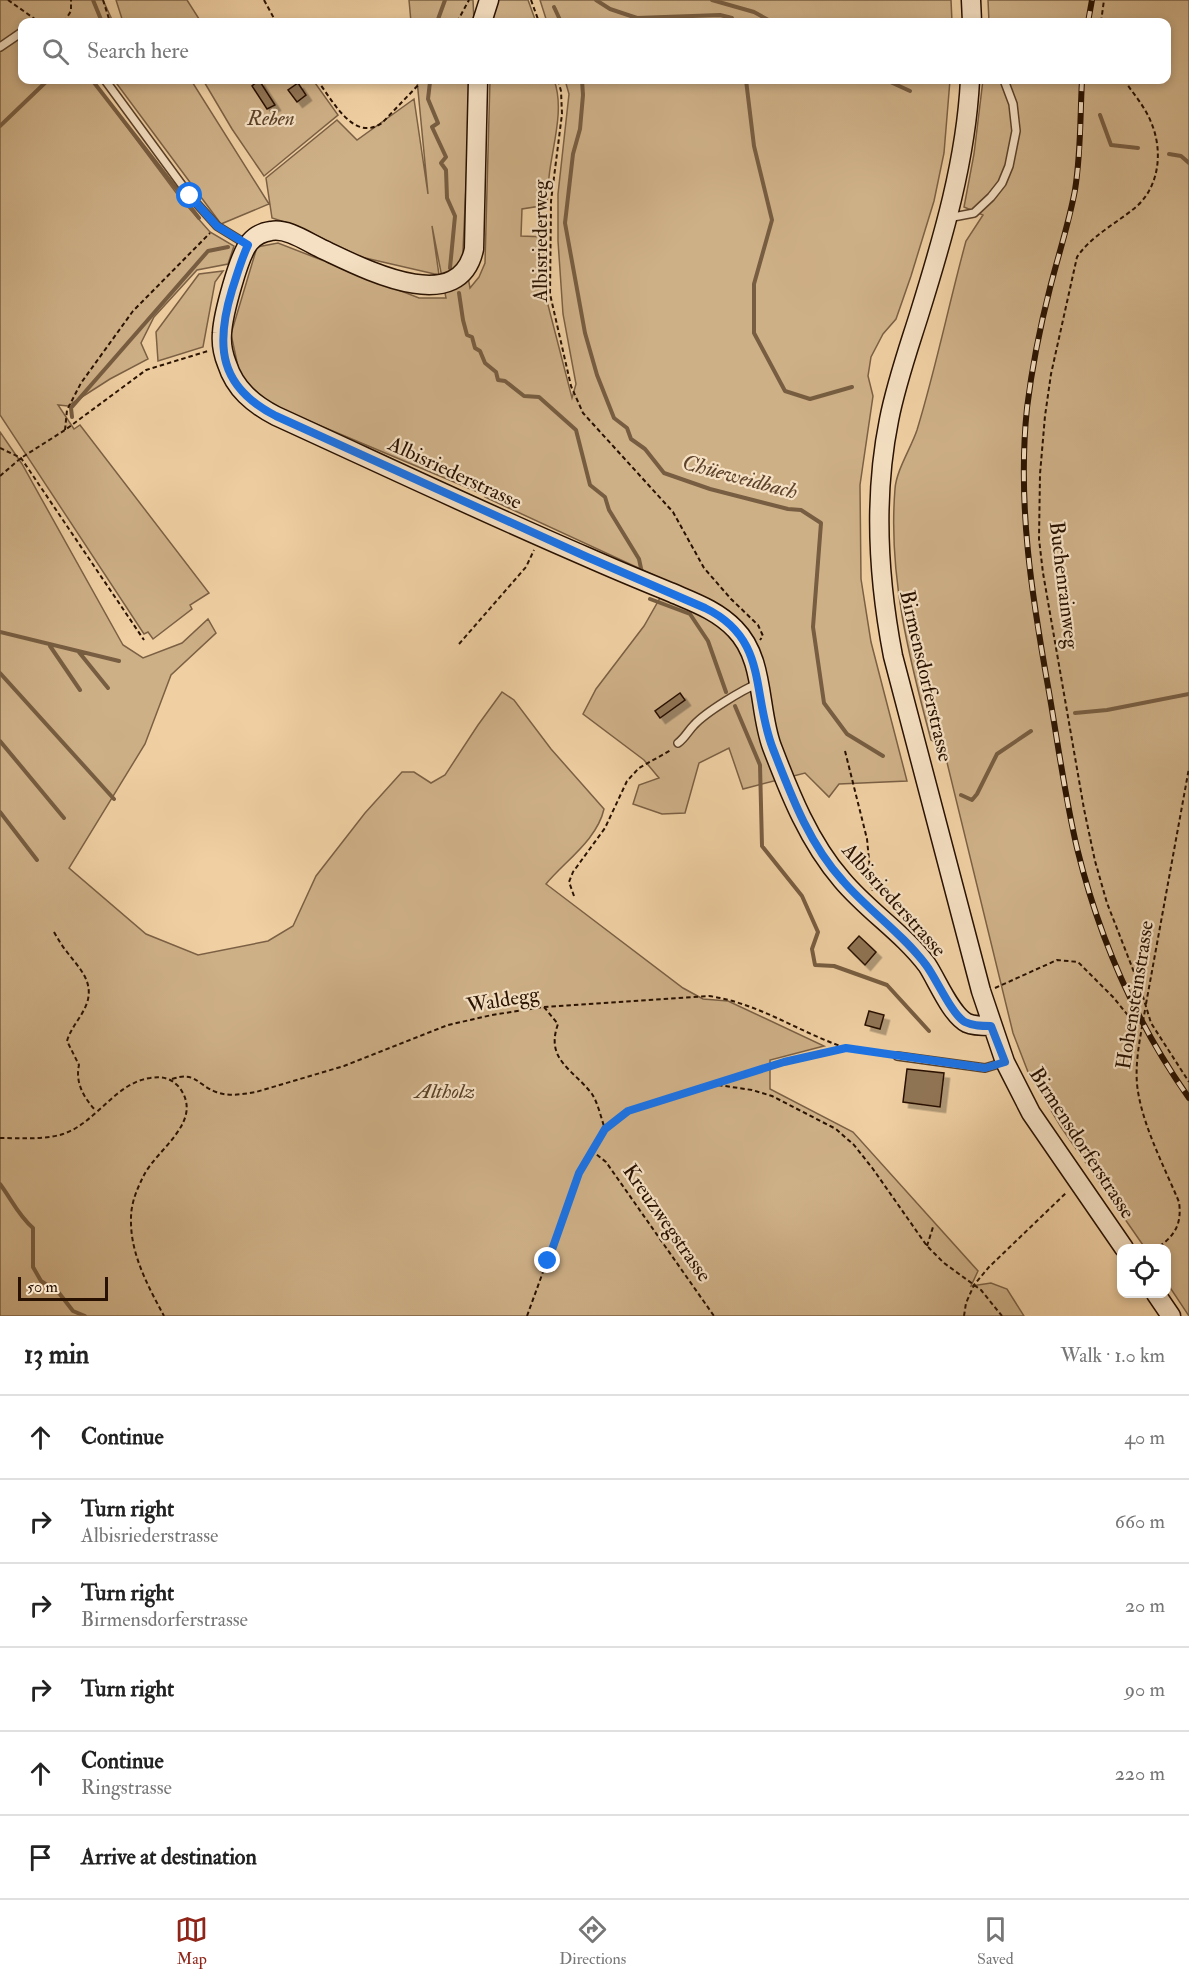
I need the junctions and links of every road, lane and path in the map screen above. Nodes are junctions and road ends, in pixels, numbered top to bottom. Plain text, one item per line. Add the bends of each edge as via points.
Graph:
1 (8, 0) edge
2 (71, 0) edge
3 (103, 0) edge
4 (264, 0) edge
5 (470, 0) edge
6 (489, 0) edge
7 (531, 0) edge
8 (971, 0) edge
9 (1104, 0) edge
10 (33, 18) edge
11 (67, 18) edge
12 (109, 18) edge
13 (274, 18) edge
14 (459, 18) edge
15 (483, 18) edge
16 (538, 18) edge
17 (972, 18) edge
18 (1102, 18) edge
19 (18, 35) edge
20 (0, 47) edge
21 (108, 84) edge
22 (320, 84) edge
23 (419, 84) edge
24 (478, 84) edge
25 (559, 84) edge
26 (970, 84) edge
27 (1006, 84) edge
28 (1127, 84) edge
29 (948, 218) junction
30 (217, 226) junction
31 (248, 245) junction
32 (208, 351) dead end
33 (65, 430) junction
34 (0, 448) edge
35 (21, 458) junction
36 (0, 476) edge
37 (539, 536) junction
38 (144, 640) dead end
39 (459, 644) dead end
40 (750, 652) junction
41 (759, 683) junction
42 (678, 743) joint
43 (845, 751) dead end
44 (1189, 768) edge
45 (574, 896) dead end
46 (866, 904) junction
47 (54, 932) dead end
48 (998, 994) dead end
49 (543, 1007) junction
50 (1146, 1007) junction
51 (1143, 1024) junction
52 (991, 1026) junction
53 (846, 1048) junction
54 (897, 1056) joint
55 (1005, 1062) junction
56 (172, 1079) junction
57 (1189, 1082) edge
58 (715, 1085) junction
59 (96, 1111) junction
60 (605, 1129) junction
61 (0, 1138) edge
62 (591, 1150) junction
63 (1067, 1192) dead end
64 (933, 1227) dead end
65 (1121, 1244) edge
66 (1162, 1244) edge
67 (927, 1246) junction
68 (974, 1285) junction
69 (1159, 1298) edge
70 (164, 1316) edge
71 (527, 1316) edge
72 (714, 1316) edge
73 (964, 1316) edge
74 (1002, 1316) edge
75 (1171, 1316) edge

1 - 10 path
2 - 11 path
3 - 12 path
4 - 13 path
5 - 14 path
6 - 15 main road
7 - 16 path
8 - 17 main road
9 - 18 path
19 - 20 lane
21 - 30 lane via 190,196
22 - 23 path via 350,122 364,129 382,123
24 - 31 main road via 474,249 458,278 434,286 402,280 281,231 265,232
25 - 40 path, Albisriederweg via 562,114 551,201 550,294 571,386 583,413 673,512 704,568 758,625 764,636
26 - 29 main road, Birmensdorferstrasse via 961,157
27 - 29 lane via 1016,131 1002,183 974,213
28 - 50 path, Buchenrainweg via 1151,120 1157,137 1156,178 1138,205 1084,247 1077,257 1044,416 1039,539 1095,861
29 - 52 main road, Birmensdorferstrasse via 889,421 879,504 880,570 893,656
30 - 31 lane
30 - 33 path via 133,311 81,383 67,410
31 - 37 main road, Albisriederstrasse via 225,313 222,338 227,366 244,394 276,416
32 - 33 path via 146,370
33 - 35 path
34 - 35 path
35 - 36 path
35 - 38 path
37 - 39 path via 526,567
37 - 40 main road, Albisriederstrasse via 713,611 739,632
40 - 41 main road, Albisriederstrasse
41 - 42 lane via 745,688 694,725
41 - 46 main road, Albisriederstrasse via 772,746 807,828 825,860
42 - 45 path via 639,768 627,781 605,828 573,872 569,882
43 - 46 path via 867,839 872,893
44 - 50 path, Hohensteinstrasse
46 - 52 main road, Albisriederstrasse via 927,966 960,1018 971,1024
47 - 59 path via 81,967 89,987 87,1002 67,1041 80,1065 79,1084
48 - 51 path via 996,987 1057,960 1078,962 1131,1019
49 - 53 path, Waldegg via 709,996 749,1005
49 - 56 path, Waldegg via 448,1025 344,1066 256,1092 227,1094 189,1076
49 - 60 path via 558,1024 554,1046 562,1061 593,1095
50 - 51 path, Hohensteinstrasse
50 - 57 path, Buchenrainweg via 1151,1023
51 - 66 path, Hohensteinstrasse via 1137,1061 1142,1113 1180,1212 1172,1237
52 - 55 main road, Birmensdorferstrasse
53 - 54 path
53 - 58 path via 784,1062
54 - 55 lane via 985,1068
55 - 65 main road, Birmensdorferstrasse via 1030,1113
56 - 59 path, Waldegg via 136,1082
56 - 70 path via 184,1095 184,1121 145,1173 134,1197 130,1219 142,1276
58 - 60 path via 628,1111
58 - 67 path via 772,1096 836,1129 867,1161
59 - 61 path, Waldegg via 83,1124 63,1134
60 - 62 path
62 - 71 path
62 - 72 path, Kreuzwegstrasse via 612,1170
63 - 68 path
64 - 67 path
67 - 68 path
68 - 73 path
68 - 74 path
69 - 75 main road

